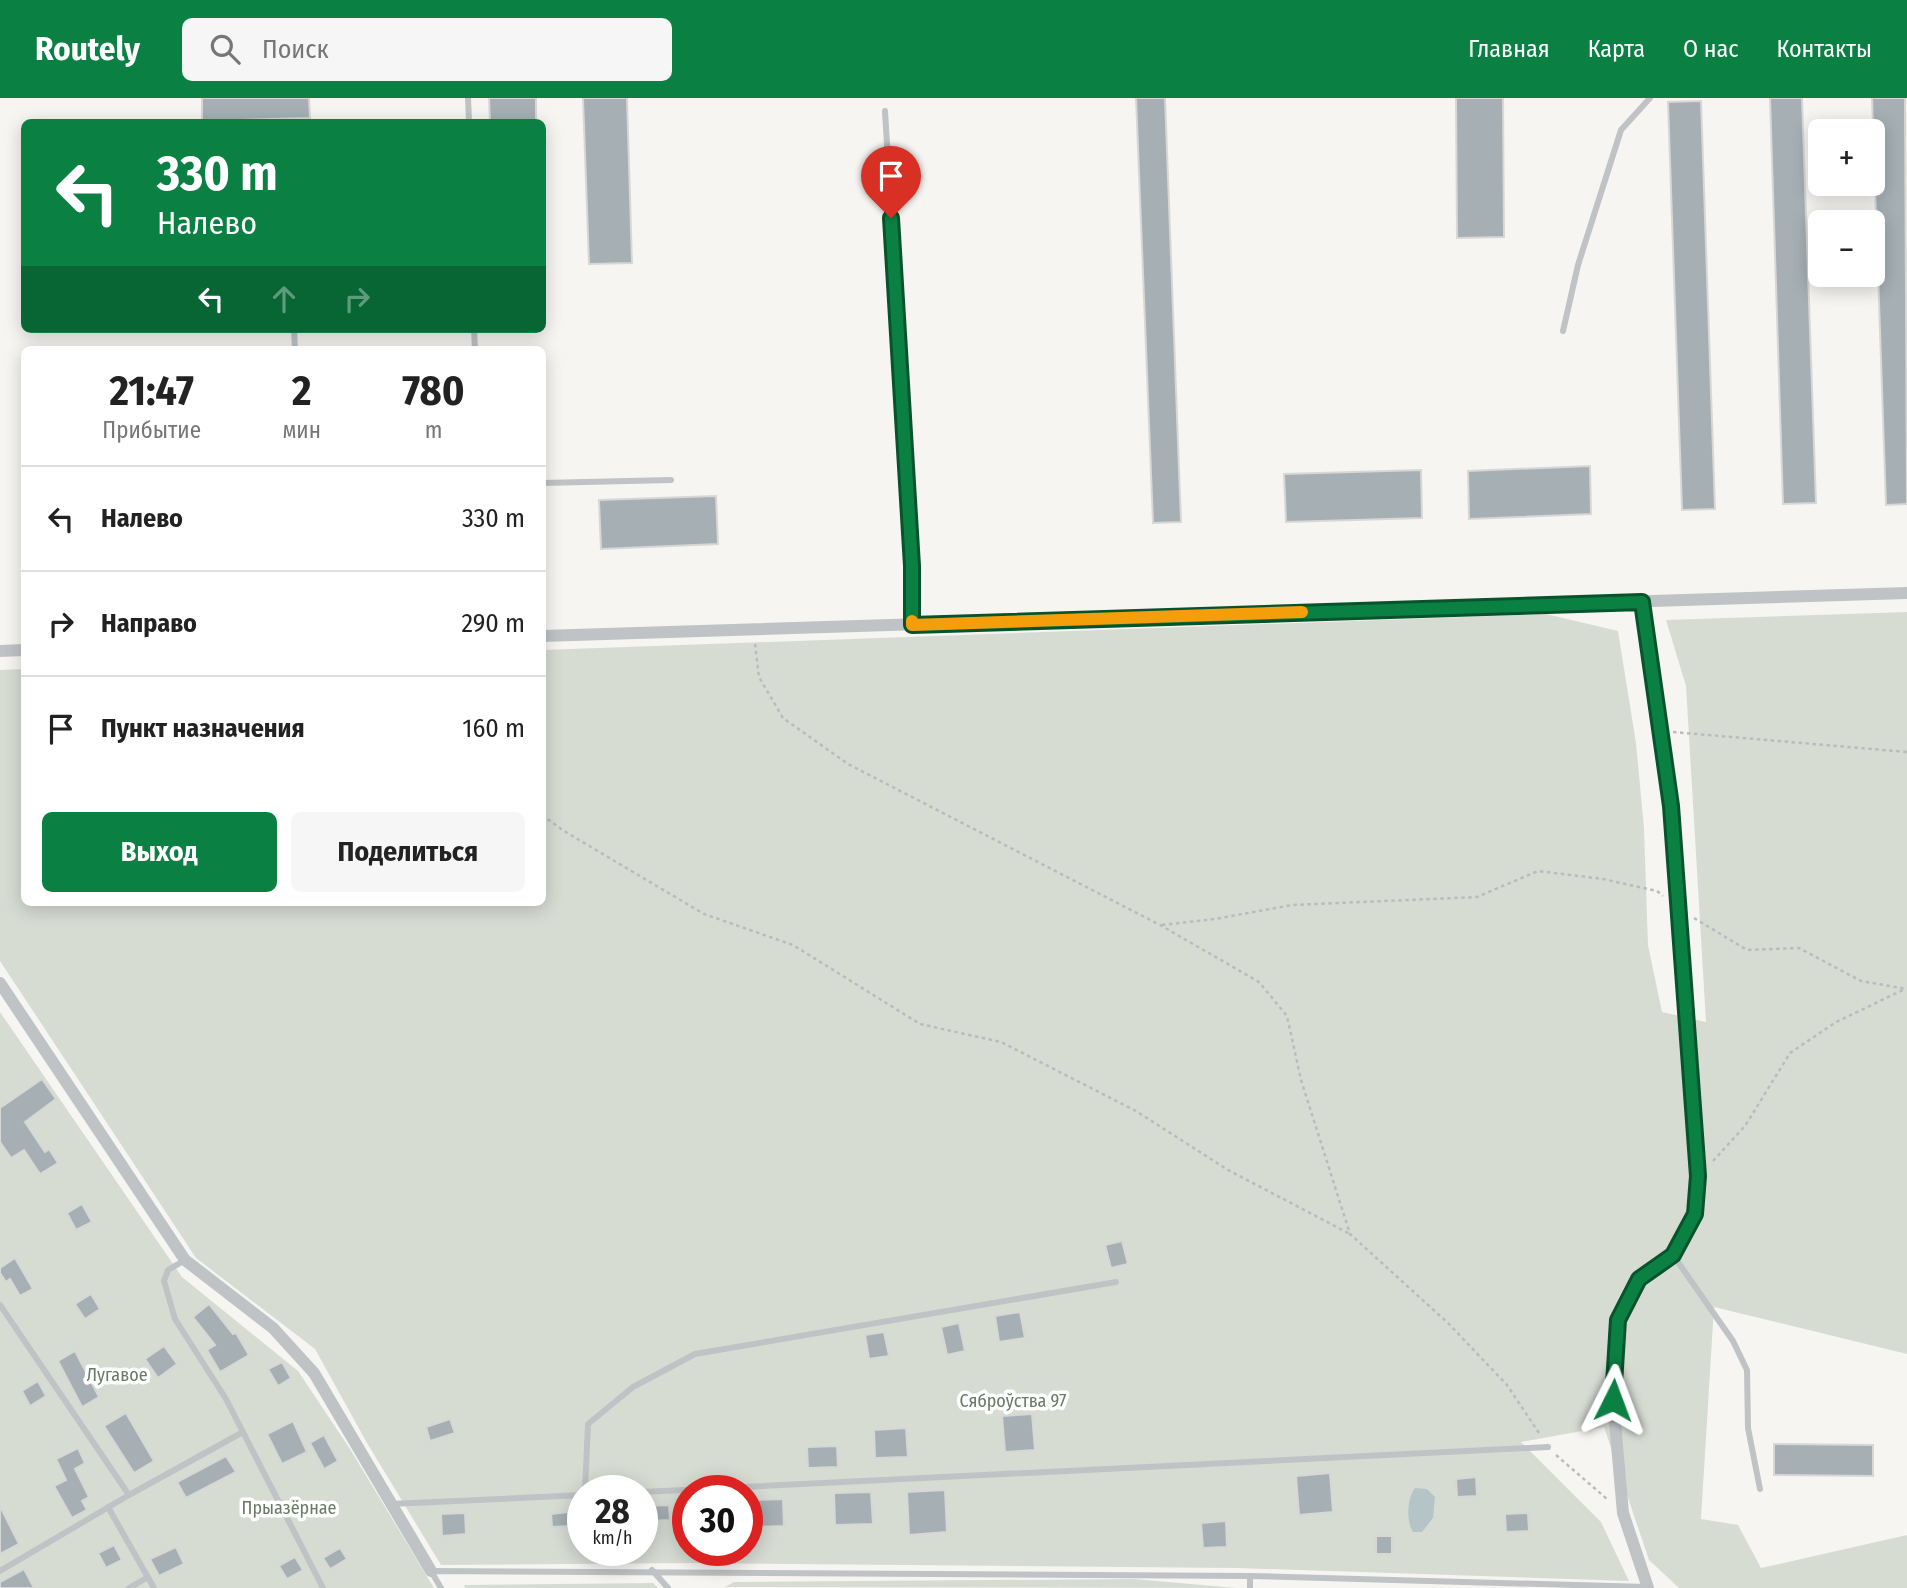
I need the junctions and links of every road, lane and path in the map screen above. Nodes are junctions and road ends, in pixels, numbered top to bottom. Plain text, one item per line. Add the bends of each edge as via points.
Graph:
1 (468, 98) edge
2 (1650, 98) edge
3 (885, 111) dead end
4 (469, 119) edge
5 (1563, 331) dead end
6 (671, 480) dead end
7 (546, 483) edge
8 (1907, 593) edge
9 (1642, 602) junction
10 (912, 625) junction
11 (753, 630) junction
12 (546, 636) edge
13 (0, 650) edge
14 (21, 650) edge
15 (1660, 731) junction
16 (1907, 752) edge
17 (546, 818) edge
18 (1678, 908) junction
19 (1160, 925) junction
20 (0, 983) edge
21 (1906, 989) edge
22 (1698, 1176) junction
23 (1350, 1234) junction
24 (1673, 1255) junction
25 (185, 1260) junction
26 (1116, 1282) dead end
27 (0, 1306) edge
28 (243, 1432) junction
29 (1548, 1447) junction
30 (585, 1475) edge
31 (1760, 1489) dead end
32 (658, 1491) edge
33 (567, 1494) edge
34 (129, 1495) junction
35 (389, 1504) junction
36 (108, 1507) junction
37 (1623, 1513) junction
38 (652, 1570) junction
39 (0, 1571) edge
40 (431, 1571) junction
41 (1250, 1576) junction
42 (148, 1577) junction
43 (1647, 1587) edge
44 (129, 1588) edge
45 (154, 1588) edge
46 (323, 1588) edge
47 (441, 1588) edge
48 (668, 1588) edge
49 (1250, 1588) edge

1 - 4 lane
2 - 5 lane via 1621,130 1578,265
3 - 10 lane
6 - 7 lane
8 - 9 street
9 - 10 street
9 - 15 street
10 - 11 street
11 - 12 street
11 - 19 path via 759,677 783,718 794,726 848,764
13 - 14 street
15 - 16 path
15 - 18 street
17 - 23 path via 704,914 793,945 920,1024 1001,1042 1136,1111 1228,1170
18 - 19 path via 1657,891 1538,871 1477,897 1292,905
18 - 21 path via 1747,950 1799,948 1861,981
18 - 22 street
19 - 23 path via 1259,982 1287,1016 1301,1080
20 - 25 street
21 - 22 path via 1836,1022 1790,1053 1745,1126
22 - 24 street via 1695,1214
23 - 29 path via 1450,1324 1507,1385
24 - 31 lane via 1733,1341 1747,1370 1748,1428
24 - 37 street via 1639,1279 1618,1320 1613,1400
25 - 28 lane via 168,1270 165,1292 175,1319
25 - 35 street via 273,1328 314,1373
26 - 30 lane via 695,1354 634,1387 588,1423
27 - 34 lane
28 - 34 lane
28 - 46 lane
29 - 32 lane
29 - 37 path
33 - 35 lane
34 - 36 lane
35 - 40 street
36 - 39 lane
36 - 42 lane
37 - 43 street
38 - 40 lane
38 - 41 lane
38 - 48 lane
40 - 47 lane
41 - 43 lane
41 - 49 lane
42 - 44 lane
42 - 45 lane

